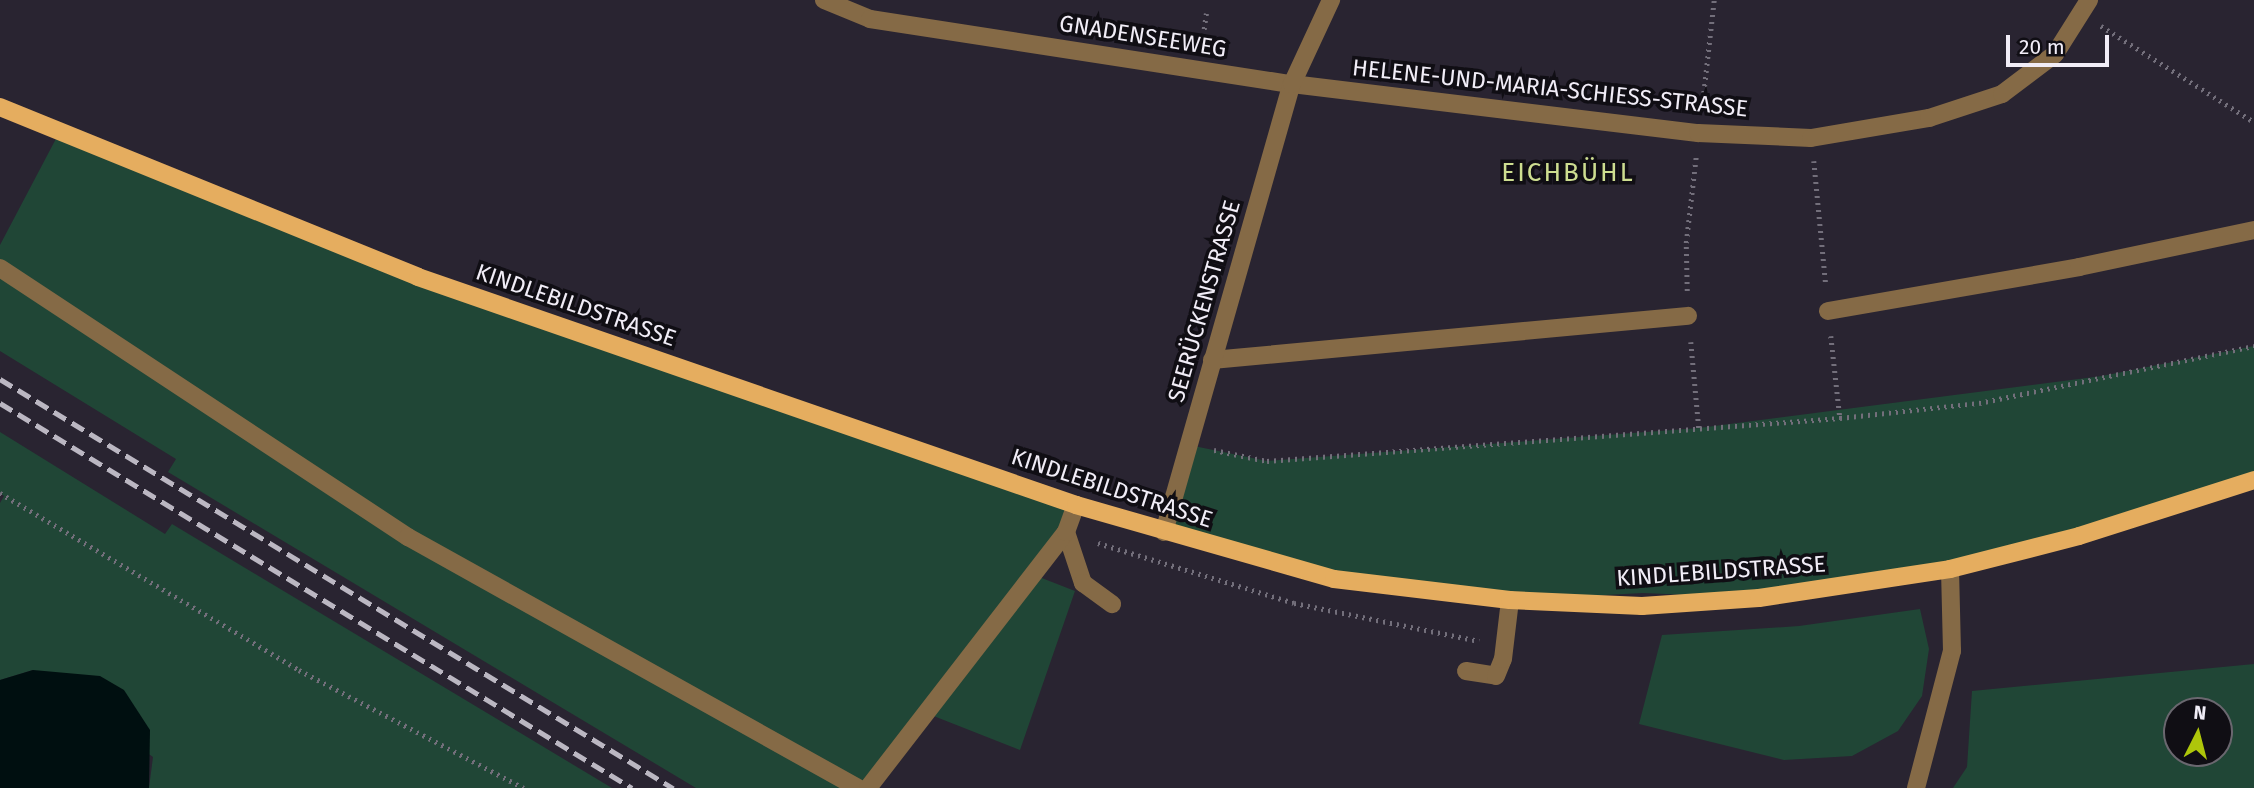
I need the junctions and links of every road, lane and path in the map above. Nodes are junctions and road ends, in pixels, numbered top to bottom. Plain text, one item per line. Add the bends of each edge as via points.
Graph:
1 (824, 0) edge
2 (1331, 0) edge
3 (1714, 0) edge
4 (2086, 7) edge
5 (1292, 84) junction
6 (0, 107) edge
7 (2254, 122) edge
8 (1698, 133) junction
9 (1811, 138) junction
10 (2254, 230) edge
11 (0, 268) edge
12 (1828, 311) junction
13 (1688, 316) junction
14 (2254, 346) edge
15 (1212, 360) junction
16 (1840, 418) junction
17 (1699, 428) junction
18 (1189, 445) junction
19 (2254, 480) edge
20 (0, 493) edge
21 (1076, 505) junction
22 (1164, 532) junction
23 (1066, 533) junction
24 (1950, 569) junction
25 (1510, 600) junction
26 (1112, 604) dead end
27 (1466, 671) dead end
28 (524, 788) edge
29 (858, 788) edge
30 (868, 788) edge
31 (1916, 788) edge

1 - 5 street, GNADENSEEWEG via 870,19
2 - 5 street, SEERÜCKENSTRASSE
3 - 8 path
4 - 7 path
4 - 9 street, HELENE-UND-MARIA-SCHIESS-STRASSE via 2055,54 2002,94 1929,118
5 - 8 street, HELENE-UND-MARIA-SCHIESS-STRASSE
5 - 15 street, SEERÜCKENSTRASSE
6 - 21 main road, KINDLEBILDSTRASSE via 418,277
8 - 9 street, HELENE-UND-MARIA-SCHIESS-STRASSE
8 - 13 path via 1686,243
9 - 12 path
10 - 12 street via 2079,267
11 - 29 street via 408,537
12 - 16 path
13 - 15 street
13 - 17 path
14 - 16 path via 1979,403
15 - 18 street, SEERÜCKENSTRASSE
16 - 17 path
17 - 18 path via 1267,461
18 - 22 street, SEERÜCKENSTRASSE
19 - 24 main road, KINDLEBILDSTRASSE via 2080,536
20 - 28 path via 299,670
21 - 22 main road, KINDLEBILDSTRASSE
21 - 23 street
22 - 25 main road, KINDLEBILDSTRASSE via 1334,579
23 - 26 street via 1083,583
23 - 30 street
24 - 25 main road, KINDLEBILDSTRASSE via 1759,598 1642,606
24 - 31 street via 1952,651
25 - 27 street via 1503,659 1496,676

